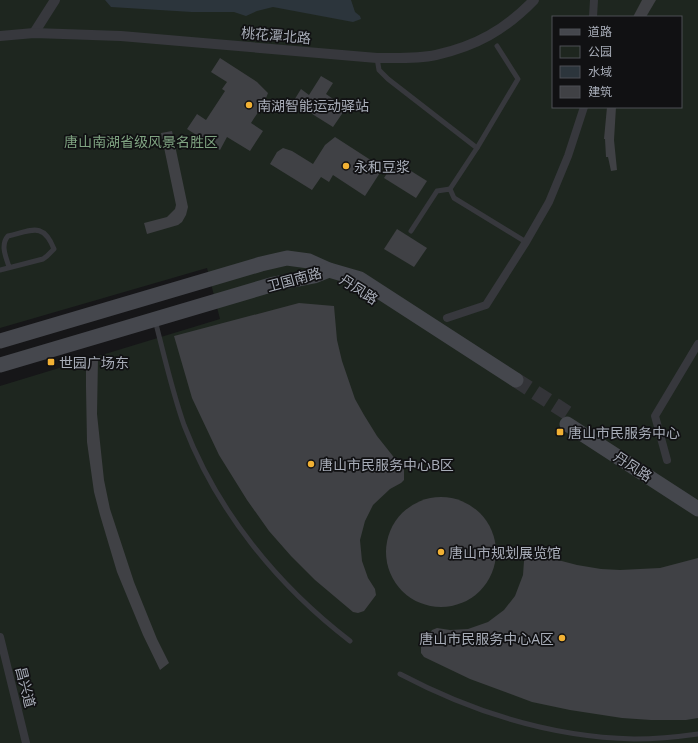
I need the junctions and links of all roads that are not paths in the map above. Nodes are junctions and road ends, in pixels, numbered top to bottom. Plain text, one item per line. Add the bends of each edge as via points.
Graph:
1 (55, 0) edge
2 (534, 0) edge
3 (594, 0) edge
4 (593, 16) edge
5 (34, 33) junction
6 (0, 36) edge
7 (497, 46) dead end
8 (377, 58) junction
9 (584, 108) edge
10 (477, 148) junction
11 (450, 189) junction
12 (411, 231) dead end
13 (526, 242) junction
14 (9, 267) junction
15 (0, 270) edge
16 (329, 270) junction
17 (155, 318) junction
18 (447, 318) dead end
19 (0, 341) edge
20 (698, 344) edge
21 (0, 365) edge
22 (514, 384) tunnel mouth
23 (667, 460) dead end
24 (698, 499) edge
25 (698, 509) edge
26 (0, 637) edge
27 (350, 641) dead end
28 (400, 674) dead end
29 (698, 734) edge
30 (26, 743) edge

1 - 5 street
2 - 8 street, 桃花潭北路 via 506,25 486,38 435,55
3 - 4 street
5 - 6 street, 桃花潭北路
5 - 8 street, 桃花潭北路 via 122,36
7 - 10 lane via 518,79
8 - 10 lane via 380,70 388,79
9 - 13 street via 559,180
10 - 11 lane
11 - 12 lane via 437,191
11 - 13 lane via 454,198
13 - 18 street via 486,305
14 - 14 lane via 47,256 54,249 50,238 36,229 8,236 3,245
14 - 15 lane
16 - 17 main road, 卫国南路
16 - 19 main road, 卫国南路 via 309,261 288,258
16 - 22 main road, 丹凤路
17 - 21 main road, 卫国南路
17 - 27 lane via 184,425 197,456 226,509 287,585 305,604
20 - 23 street via 655,416
24 - 25 main road, 丹凤路 via 570,420
26 - 30 street, 昌兴道
28 - 29 lane via 480,710 574,734 634,739

